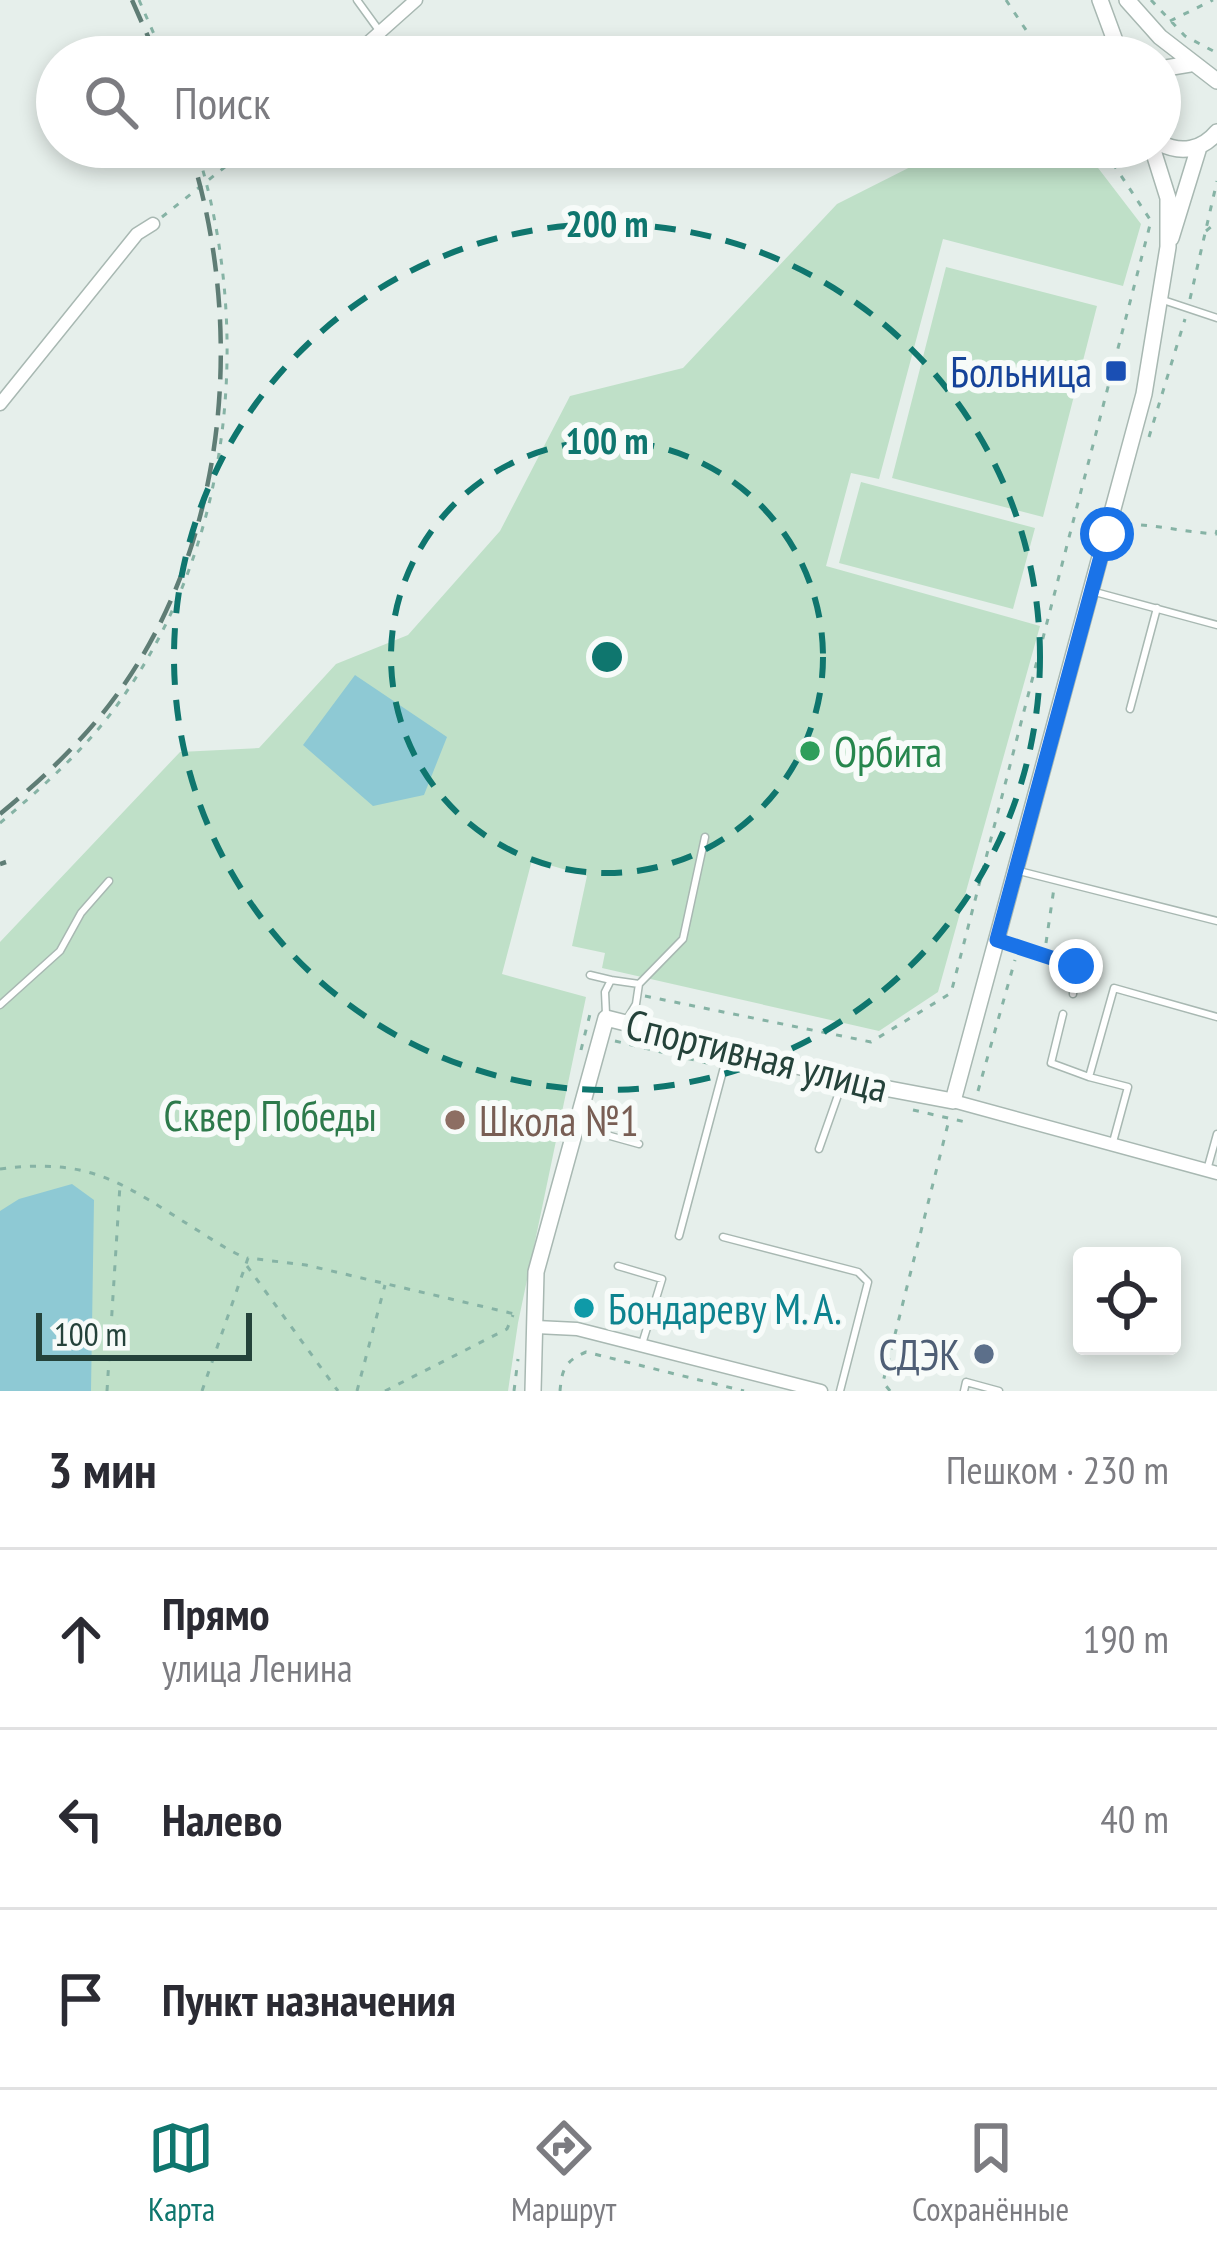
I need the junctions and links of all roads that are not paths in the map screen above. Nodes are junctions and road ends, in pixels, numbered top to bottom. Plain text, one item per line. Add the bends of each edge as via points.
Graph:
1 (358, 0) edge
2 (416, 0) edge
3 (1100, 0) edge
4 (1127, 0) edge
5 (380, 32) junction
6 (376, 36) edge
7 (1113, 36) edge
8 (1162, 36) edge
9 (1181, 55) edge
10 (1190, 64) junction
11 (1181, 66) edge
12 (1217, 81) edge
13 (1217, 132) edge
14 (1199, 147) junction
15 (1181, 148) edge
16 (1161, 168) edge
17 (153, 224) road end
18 (1168, 247) junction
19 (1160, 298) junction
20 (1217, 318) edge
21 (0, 404) edge
22 (1091, 591) junction
23 (1157, 608) junction
24 (1217, 625) edge
25 (1130, 709) dead end
26 (705, 837) dead end
27 (1016, 870) junction
28 (109, 881) dead end
29 (1217, 921) edge
30 (997, 940) junction
31 (590, 975) dead end
32 (611, 980) junction
33 (639, 984) junction
34 (1072, 994) dead end
35 (0, 1005) edge
36 (1063, 1014) dead end
37 (1217, 1017) edge
38 (606, 1018) junction
39 (625, 1022) junction
40 (729, 1048) junction
41 (1089, 1076) junction
42 (844, 1078) junction
43 (953, 1101) junction
44 (575, 1126) junction
45 (1217, 1134) edge
46 (639, 1144) dead end
47 (1112, 1144) junction
48 (819, 1149) dead end
49 (1212, 1171) edge
50 (679, 1236) dead end
51 (724, 1237) dead end
52 (618, 1266) dead end
53 (530, 1321) junction
54 (642, 1344) junction
55 (533, 1391) edge
56 (820, 1391) edge
57 (840, 1391) edge
58 (964, 1391) edge
59 (999, 1391) edge

1 - 5 lane
2 - 5 street
3 - 7 street
4 - 8 street
5 - 6 street
9 - 10 street
10 - 11 street
10 - 12 street
13 - 14 street
14 - 15 street
14 - 18 street
16 - 18 street
17 - 21 street
18 - 19 street
19 - 20 lane
19 - 22 street via 1144,394
22 - 23 lane
22 - 27 street
23 - 24 lane
23 - 25 lane
26 - 33 lane via 683,939
27 - 29 lane
27 - 30 street
28 - 35 lane via 60,951
30 - 34 lane via 1076,966
30 - 43 street
31 - 32 lane
32 - 33 lane
32 - 38 lane
33 - 39 lane
36 - 41 lane via 1051,1063
37 - 41 lane via 1114,988
38 - 39 street, Спортивная улица
38 - 44 street, Спортивная улица via 592,1036
39 - 40 street, Спортивная улица
40 - 42 street, Спортивная улица
40 - 50 lane
41 - 47 lane via 1128,1088
42 - 43 street, Спортивная улица
42 - 48 lane
43 - 47 street, Спортивная улица
44 - 46 lane
44 - 53 street, Спортивная улица
45 - 49 lane
47 - 49 street, Спортивная улица
51 - 57 lane via 859,1272 868,1282
52 - 54 lane via 662,1279
53 - 54 street
53 - 55 street, Спортивная улица
54 - 56 street
58 - 59 lane via 966,1382

